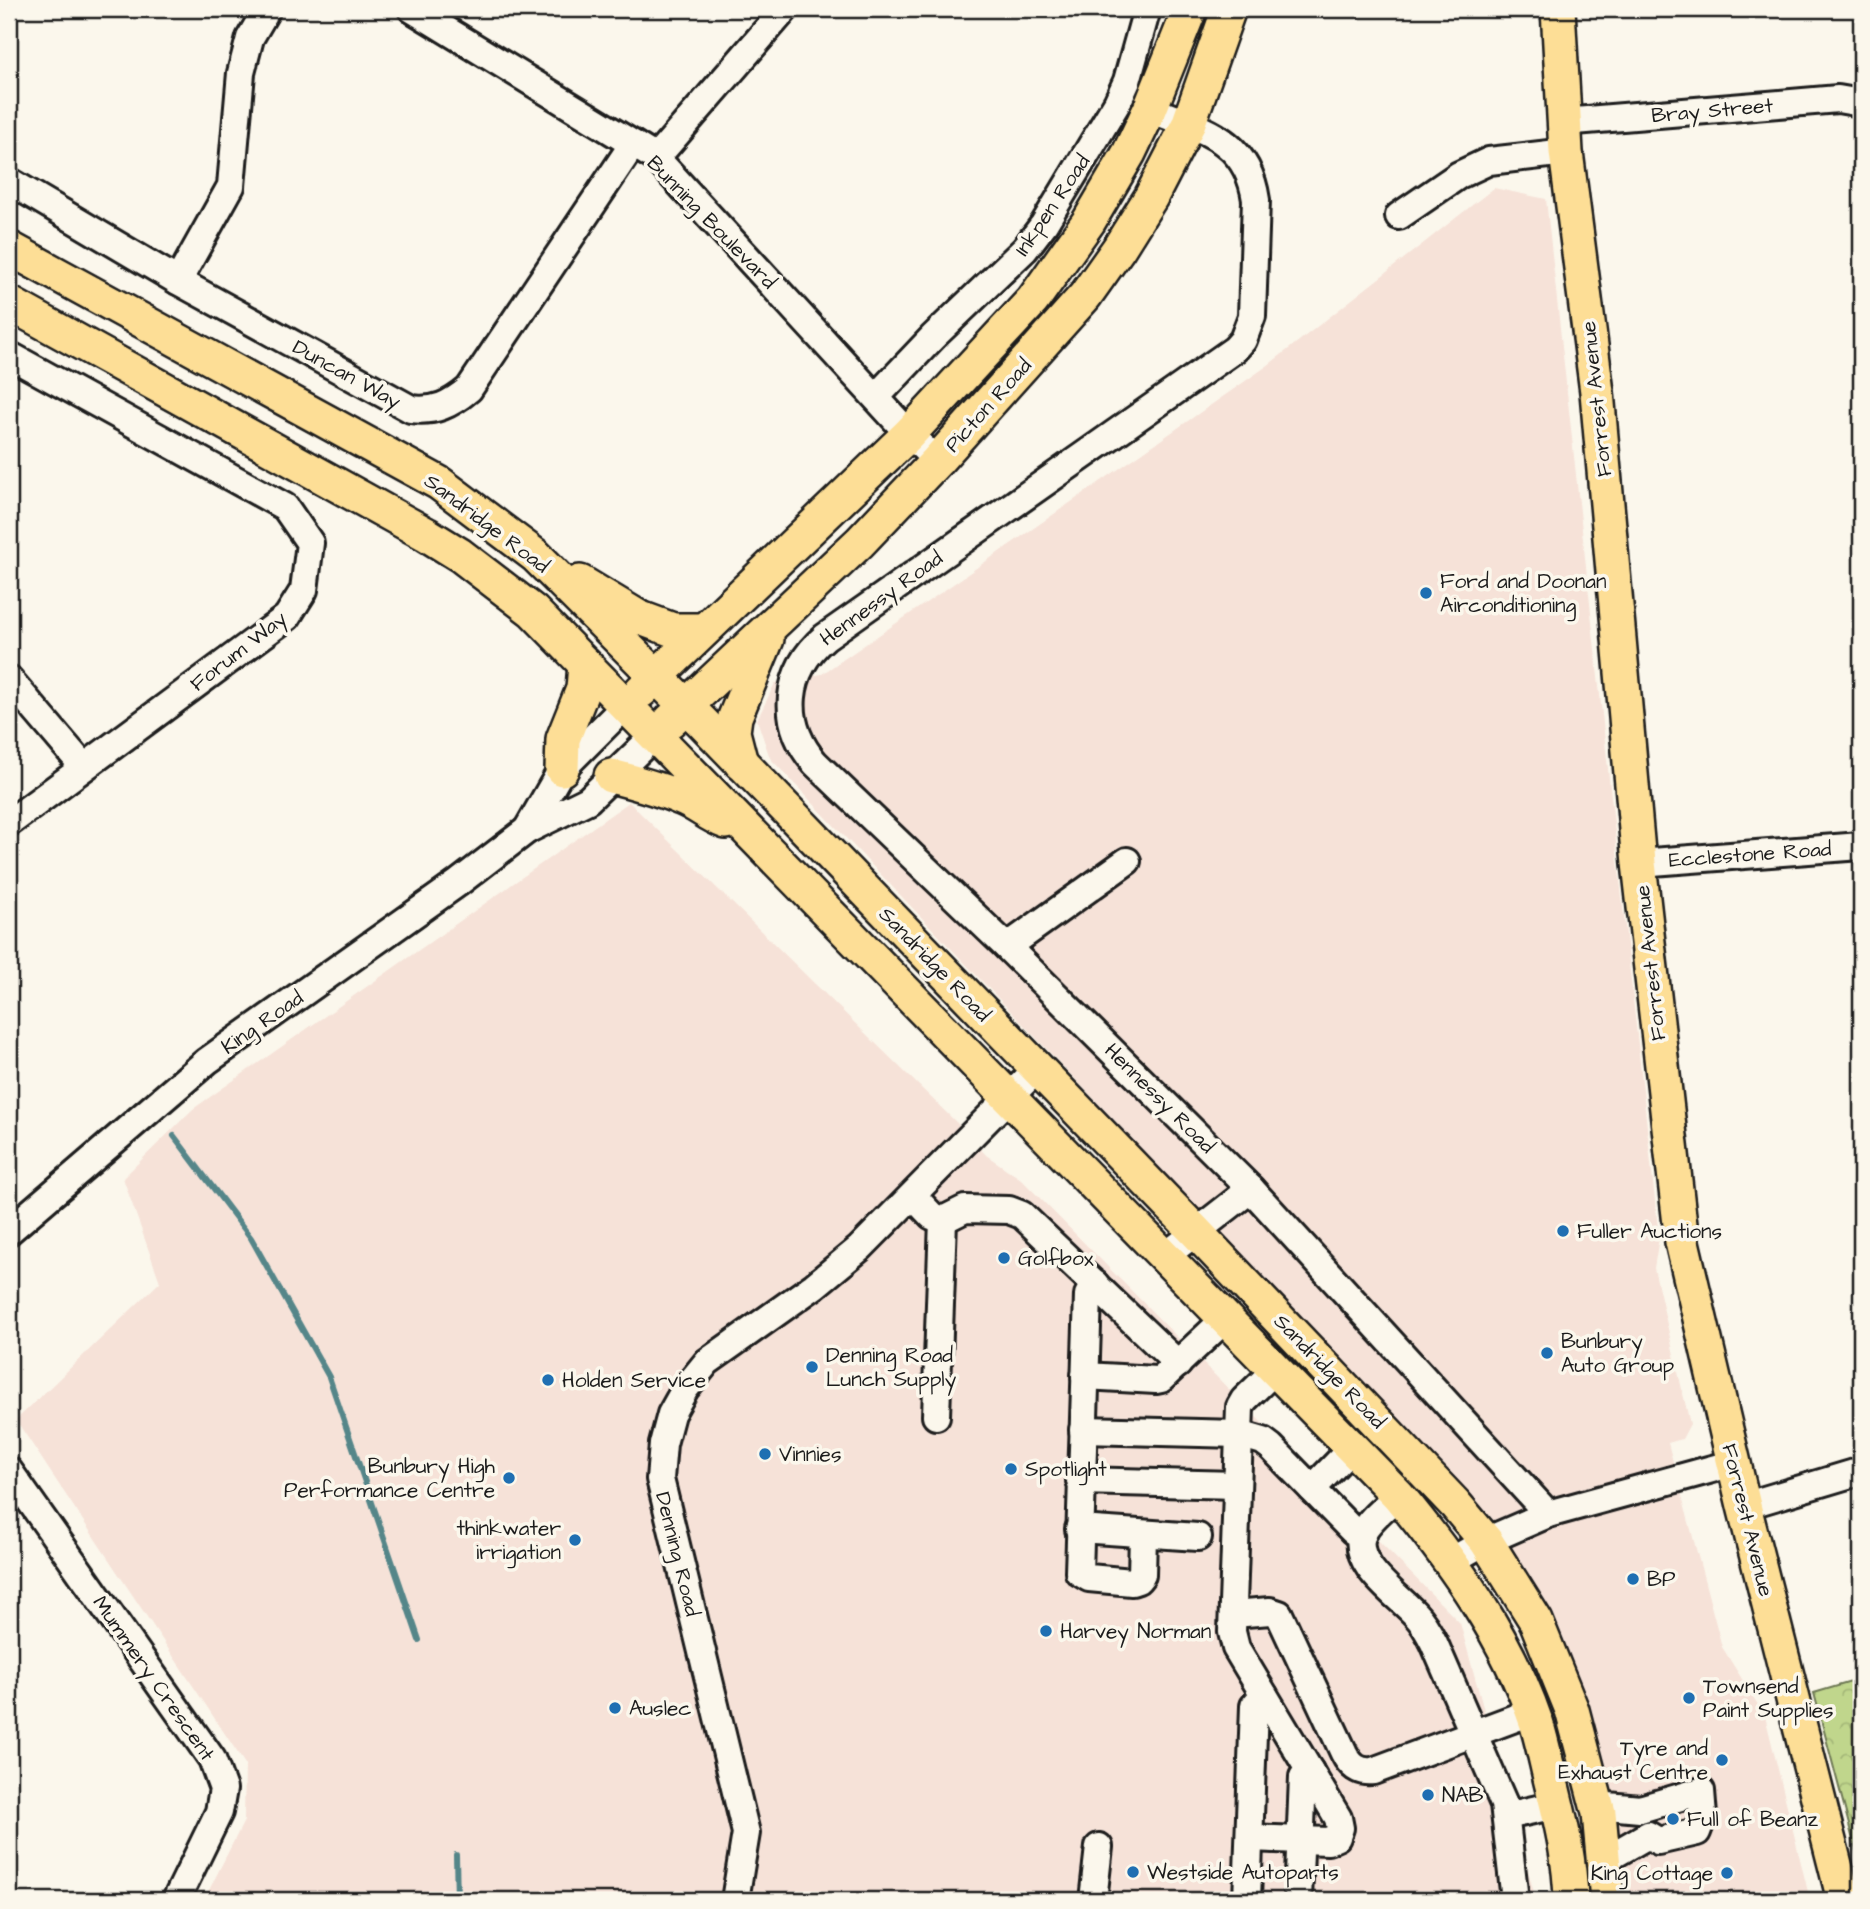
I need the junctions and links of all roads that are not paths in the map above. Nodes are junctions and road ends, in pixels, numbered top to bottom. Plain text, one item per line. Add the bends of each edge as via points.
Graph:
1 (267, 9) edge
2 (412, 9) edge
3 (785, 9) edge
4 (1147, 9) edge
5 (1190, 9) edge
6 (1229, 9) edge
7 (1558, 9) edge
8 (1861, 103) edge
9 (1150, 109) junction
10 (1188, 125) junction
11 (1565, 137) junction
12 (633, 144) junction
13 (656, 158) junction
14 (9, 181) edge
15 (1399, 216) dead end
16 (9, 248) edge
17 (178, 281) junction
18 (9, 303) edge
19 (9, 355) edge
20 (876, 397) junction
21 (909, 434) junction
22 (937, 461) junction
23 (536, 556) junction
24 (773, 624) junction
25 (704, 630) junction
26 (585, 664) junction
27 (657, 675) junction
28 (9, 679) edge
29 (626, 705) junction
30 (686, 706) junction
31 (655, 735) junction
32 (741, 763) junction
33 (83, 766) junction
34 (562, 769) junction
35 (611, 776) junction
36 (9, 823) edge
37 (527, 830) junction
38 (748, 830) junction
39 (1861, 846) edge
40 (1127, 861) dead end
41 (1639, 863) junction
42 (1007, 947) junction
43 (1036, 1070) junction
44 (1008, 1098) junction
45 (1251, 1189) junction
46 (913, 1196) junction
47 (943, 1220) junction
48 (9, 1231) edge
49 (1195, 1231) junction
50 (1164, 1257) junction
51 (1095, 1284) junction
52 (1225, 1319) junction
53 (1178, 1364) junction
54 (1275, 1370) junction
55 (1084, 1376) junction
56 (936, 1416) dead end
57 (1083, 1430) junction
58 (1239, 1434) junction
59 (1352, 1448) junction
60 (1734, 1463) junction
61 (9, 1471) edge
62 (1861, 1471) edge
63 (1080, 1481) junction
64 (1237, 1485) junction
65 (1312, 1489) junction
66 (1398, 1495) junction
67 (1744, 1506) junction
68 (1548, 1514) junction
69 (1079, 1529) junction
70 (1143, 1534) junction
71 (1363, 1534) junction
72 (1198, 1537) dead end
73 (1486, 1541) junction
74 (1451, 1561) junction
75 (1233, 1614) junction
76 (1264, 1695) junction
77 (1531, 1712) junction
78 (1473, 1732) junction
79 (1310, 1771) junction
80 (1597, 1804) junction
81 (1556, 1805) junction
82 (1506, 1816) junction
83 (1250, 1838) junction
84 (1301, 1840) junction
85 (1099, 1847) dead end
86 (1603, 1861) junction
87 (176, 1900) edge
88 (735, 1900) edge
89 (1093, 1900) edge
90 (1247, 1900) edge
91 (1298, 1900) edge
92 (1515, 1900) edge
93 (1571, 1900) edge
94 (1607, 1900) edge
95 (1844, 1900) edge

1 - 17 street via 250,38 241,73 231,186
2 - 12 street, Bunning Boulevard
3 - 13 street
4 - 20 street, Inkpen Road via 1117,103 1044,224 1026,249
5 - 9 main road, Picton Road
6 - 10 main road, Picton Road
7 - 11 main road, Forrest Avenue
8 - 11 street, Bray Street via 1838,99
9 - 10 street, Hennessy Road
9 - 21 main road, Picton Road via 1129,153 1058,268
10 - 22 main road, Picton Road via 1151,197 1090,290
10 - 42 street, Hennessy Road via 1236,150 1254,184 1252,316 1243,340 825,637 807,655 794,681 794,730 807,754
11 - 15 street, Bray Street via 1459,175
11 - 41 main road, Forrest Avenue via 1597,392
12 - 13 street, Bunning Boulevard
12 - 17 street, Duncan Way via 469,390 441,408 411,409
13 - 20 street, Bunning Boulevard
14 - 17 street, Duncan Way
16 - 23 main road, Sandridge Road via 439,483
18 - 26 main road, Sandridge Road via 460,555 533,611
19 - 33 street, Forum Way via 285,508 310,543 304,590 287,617
20 - 21 street, Bunning Boulevard
21 - 22 street, Bunning Boulevard
21 - 25 main road, Picton Road
22 - 24 main road, Picton Road
23 - 25 main road via 638,617 673,630
23 - 27 main road, Sandridge Road
24 - 30 main road, Picton Road
24 - 32 main road via 735,717 733,732
25 - 27 main road, Picton Road
26 - 29 main road, Sandridge Road
26 - 34 main road via 583,689 563,739
27 - 29 main road, Picton Road
27 - 30 main road, Sandridge Road
28 - 33 street
29 - 31 main road, Sandridge Road
29 - 34 street, King Road
30 - 31 main road, Picton Road
30 - 32 main road, Sandridge Road
31 - 35 street, King Road
31 - 38 main road, Sandridge Road
32 - 43 main road, Sandridge Road
33 - 36 street, Forum Way
34 - 37 street, King Road
35 - 37 street, King Road via 587,800
35 - 38 main road via 683,798 710,816
37 - 48 street, King Road via 207,1061
38 - 44 main road, Sandridge Road
39 - 41 street, Ecclestone Road
40 - 42 street
41 - 60 main road, Forrest Avenue via 1682,1242
42 - 45 street, Hennessy Road
43 - 44 street, Denning Road
43 - 49 main road, Sandridge Road
44 - 46 street, Denning Road
44 - 50 main road, Sandridge Road
45 - 49 street
45 - 68 street, Hennessy Road
46 - 47 street via 932,1216
46 - 88 street, Denning Road via 814,1286 707,1362 671,1414 663,1444 660,1479 746,1833
47 - 51 street via 965,1209 1018,1212
47 - 56 street
49 - 50 street
49 - 73 main road, Sandridge Road via 1415,1460
50 - 52 main road, Sandridge Road
51 - 53 street
51 - 55 street via 1088,1292
52 - 53 street
52 - 54 main road, Sandridge Road
53 - 55 street via 1156,1380
54 - 58 street via 1242,1403
54 - 59 main road, Sandridge Road
55 - 57 street
57 - 58 street
57 - 63 street
58 - 64 street
58 - 65 street via 1267,1443
59 - 65 street
59 - 66 main road, Sandridge Road
60 - 67 main road, Forrest Avenue
60 - 68 street
61 - 87 street, Mummery Crescent via 212,1759 223,1789 219,1812
62 - 67 street
63 - 64 street
63 - 69 street
64 - 75 street
65 - 71 street via 1353,1531
66 - 71 street
66 - 74 main road, Sandridge Road
67 - 95 main road, Forrest Avenue
68 - 73 street
69 - 70 street
69 - 70 street via 1077,1566 1082,1576 1132,1582 1142,1576
70 - 72 street
71 - 78 street via 1360,1548 1367,1564 1427,1628
73 - 74 street
73 - 80 main road, Sandridge Road via 1536,1621 1572,1710
74 - 77 main road, Sandridge Road via 1499,1637
75 - 76 street via 1236,1648
75 - 78 street via 1279,1614 1344,1753 1357,1769 1373,1771
76 - 79 street
76 - 83 street via 1254,1706
77 - 78 street
77 - 81 main road, Sandridge Road
78 - 82 street
79 - 84 street via 1303,1777
79 - 84 street via 1340,1829 1334,1840
80 - 86 main road, Sandridge Road
80 - 86 street via 1640,1809 1701,1791 1703,1816 1697,1832 1658,1841 1648,1835
81 - 82 street
81 - 93 main road, Sandridge Road
82 - 92 street
83 - 84 street
83 - 90 street
84 - 91 street
85 - 89 street
86 - 94 main road, Sandridge Road

